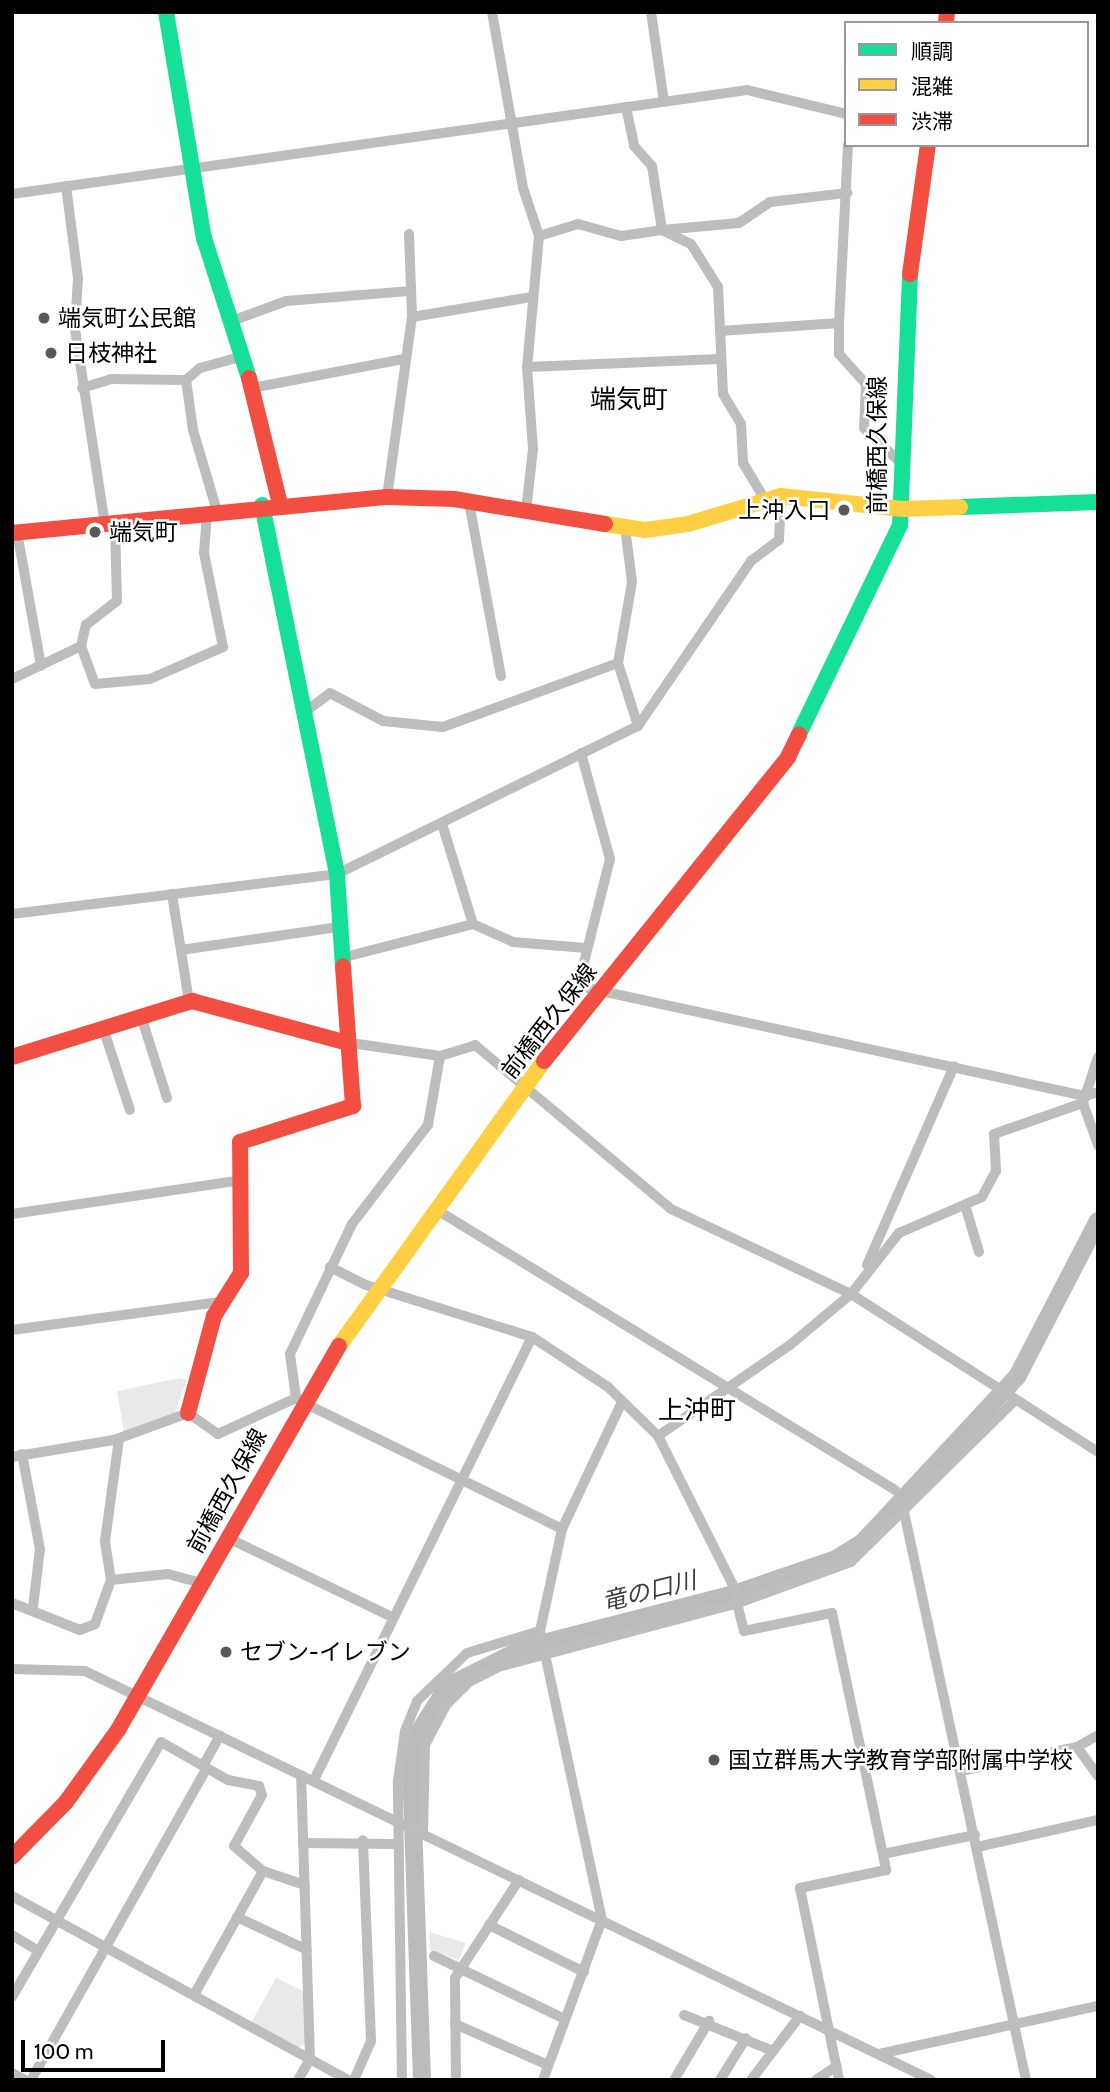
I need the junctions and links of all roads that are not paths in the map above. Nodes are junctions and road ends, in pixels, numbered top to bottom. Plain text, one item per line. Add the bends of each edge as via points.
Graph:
1 (166, 12) edge
2 (492, 12) edge
3 (651, 12) edge
4 (664, 102) junction
5 (626, 107) junction
6 (844, 113) edge
7 (515, 123) junction
8 (848, 147) edge
9 (928, 147) edge
10 (192, 169) junction
11 (66, 186) junction
12 (847, 193) junction
13 (12, 194) edge
14 (662, 230) junction
15 (409, 234) dead end
16 (539, 236) junction
17 (409, 291) junction
18 (532, 298) junction
19 (412, 317) junction
20 (229, 322) junction
21 (839, 323) junction
22 (720, 331) junction
23 (240, 356) junction
24 (404, 359) junction
25 (719, 359) junction
26 (527, 367) junction
27 (186, 380) junction
28 (82, 388) junction
29 (252, 388) junction
30 (902, 464) junction
31 (781, 496) junction
32 (387, 497) junction
33 (764, 498) junction
34 (469, 502) junction
35 (1098, 502) edge
36 (279, 504) junction
37 (262, 505) junction
38 (903, 509) junction
39 (526, 511) junction
40 (212, 512) junction
41 (110, 525) junction
42 (625, 527) junction
43 (15, 533) edge
44 (81, 646) junction
45 (618, 663) junction
46 (41, 666) junction
47 (501, 676) dead end
48 (12, 679) edge
49 (305, 712) junction
50 (638, 726) junction
51 (581, 754) junction
52 (442, 824) junction
53 (337, 873) junction
54 (172, 894) junction
55 (12, 914) edge
56 (473, 924) junction
57 (339, 927) junction
58 (586, 948) junction
59 (181, 950) junction
60 (341, 958) junction
61 (600, 992) junction
62 (189, 1001) junction
63 (141, 1016) junction
64 (104, 1031) junction
65 (344, 1042) junction
66 (440, 1056) junction
67 (1098, 1057) edge
68 (12, 1058) edge
69 (954, 1066) junction
70 (526, 1087) junction
71 (1098, 1092) edge
72 (167, 1098) dead end
73 (1084, 1099) junction
74 (130, 1110) dead end
75 (1098, 1145) edge
76 (241, 1180) junction
77 (965, 1205) junction
78 (437, 1210) junction
79 (12, 1214) edge
80 (979, 1252) dead end
81 (330, 1267) junction
82 (866, 1270) junction
83 (380, 1290) junction
84 (851, 1294) junction
85 (220, 1302) junction
86 (12, 1330) edge
87 (532, 1337) junction
88 (728, 1388) junction
89 (298, 1400) junction
90 (622, 1402) junction
91 (1013, 1402) junction
92 (188, 1413) junction
93 (658, 1436) junction
94 (119, 1439) junction
95 (1098, 1452) edge
96 (17, 1455) edge
97 (460, 1482) junction
98 (895, 1490) dead end
99 (904, 1512) junction
100 (562, 1529) junction
101 (228, 1538) junction
102 (111, 1580) junction
103 (202, 1583) junction
104 (737, 1602) junction
105 (12, 1603) edge
106 (33, 1607) junction
107 (392, 1617) junction
108 (540, 1632) junction
109 (545, 1654) junction
110 (12, 1669) edge
111 (138, 1696) junction
112 (220, 1735) junction
113 (1098, 1735) edge
114 (1077, 1747) junction
115 (205, 1767) junction
116 (961, 1771) junction
117 (301, 1775) junction
118 (1098, 1776) edge
119 (314, 1780) junction
120 (399, 1821) junction
121 (1098, 1821) edge
122 (421, 1832) junction
123 (363, 1840) junction
124 (976, 1841) junction
125 (303, 1843) junction
126 (398, 1844) junction
127 (883, 1854) junction
128 (12, 1857) edge
129 (263, 1871) junction
130 (519, 1880) junction
131 (304, 1885) junction
132 (12, 1896) edge
133 (237, 1917) junction
134 (57, 1920) junction
135 (602, 1920) junction
136 (489, 1925) junction
137 (12, 1935) edge
138 (108, 1948) junction
139 (307, 1950) junction
140 (39, 1951) junction
141 (434, 1956) dead end
142 (460, 1967) junction
143 (584, 1972) junction
144 (194, 1995) junction
145 (12, 1997) edge
146 (1098, 2006) edge
147 (684, 2015) dead end
148 (800, 2017) junction
149 (565, 2019) junction
150 (709, 2021) junction
151 (455, 2024) junction
152 (1015, 2024) junction
153 (829, 2029) junction
154 (746, 2038) junction
155 (773, 2051) junction
156 (879, 2054) junction
157 (310, 2059) junction
158 (548, 2065) junction
159 (837, 2066) junction
160 (12, 2073) edge
161 (458, 2079) edge
162 (25, 2080) edge
163 (31, 2080) edge
164 (298, 2080) edge
165 (348, 2080) edge
166 (354, 2080) edge
167 (402, 2080) edge
168 (543, 2080) edge
169 (674, 2080) edge
170 (720, 2080) edge
171 (751, 2080) edge
172 (816, 2080) edge
173 (839, 2080) edge
174 (931, 2080) edge
175 (1026, 2080) edge

1 - 10 street
2 - 7 street
3 - 4 street
4 - 5 street
4 - 6 street via 762,90
5 - 7 street
5 - 14 street via 634,146 652,166
7 - 10 street
7 - 16 street via 523,188
8 - 12 street
9 - 30 street, 前橋西久保線 via 904,317
10 - 11 street
10 - 20 street via 204,238
11 - 13 street
11 - 28 street
12 - 14 street via 770,202 739,223
12 - 21 street
14 - 16 street via 621,236 578,224
14 - 22 street via 691,244 718,287
15 - 17 street
16 - 18 street
17 - 19 street
17 - 20 street via 286,301
18 - 19 street
18 - 26 street
19 - 24 street
20 - 23 street
21 - 22 street
21 - 30 street via 839,354 866,384 864,428
22 - 25 street
23 - 27 street via 200,368
23 - 29 street
24 - 29 street
24 - 32 street
25 - 26 street
25 - 33 street via 723,394 741,424 743,463
26 - 39 street via 533,449
27 - 28 street via 111,379
27 - 40 street
28 - 41 street
29 - 36 street
30 - 38 street, 前橋西久保線
31 - 33 street
31 - 38 street
31 - 50 street via 779,540 751,561
32 - 34 street
32 - 36 street
33 - 42 street via 679,526
34 - 39 street
34 - 47 street
35 - 38 street
36 - 37 street
37 - 40 street
37 - 49 street via 264,537
38 - 61 street, 前橋西久保線 via 889,551 788,757
39 - 42 street
40 - 41 street
40 - 44 street via 204,553 223,647 159,677 95,684
41 - 43 street
41 - 44 street via 117,601 86,625
42 - 45 street via 632,582
43 - 46 street
44 - 46 street
45 - 49 street via 443,727 383,721 330,693
45 - 50 street
46 - 48 street
49 - 53 street
50 - 51 street
51 - 52 street
51 - 58 street via 610,859 601,911
52 - 53 street
52 - 56 street
53 - 54 street
53 - 57 street
54 - 55 street
54 - 59 street
56 - 58 street via 513,942
56 - 60 street
57 - 59 street
57 - 60 street
58 - 61 street via 578,986
59 - 62 street
60 - 65 street
61 - 69 street
61 - 70 street, 前橋西久保線
62 - 63 street
62 - 65 street
63 - 64 street
63 - 72 street
64 - 68 street
64 - 74 street
65 - 66 street
65 - 76 street via 353,1106 240,1142
66 - 70 street via 475,1045
66 - 81 street via 428,1125 352,1224
67 - 73 street
69 - 73 street
69 - 82 street
70 - 78 street, 前橋西久保線
70 - 84 street via 671,1209
71 - 73 street
73 - 75 street
73 - 77 street via 994,1135 996,1171 982,1197
76 - 79 street
76 - 85 street via 241,1273
77 - 80 street
77 - 82 street via 900,1233
78 - 83 street, 前橋西久保線
78 - 88 street
81 - 83 street
81 - 89 street via 312,1318 290,1354
82 - 84 street
83 - 87 street
83 - 89 street, 前橋西久保線
84 - 88 street
84 - 91 street
85 - 86 street
85 - 92 street
87 - 90 street via 556,1348
87 - 97 street
88 - 93 street
88 - 98 street
89 - 92 street via 218,1434
89 - 97 street
89 - 101 street, 前橋西久保線
90 - 93 street
90 - 100 street
91 - 95 street
91 - 99 street
92 - 94 street
93 - 104 street via 732,1583
94 - 96 street
94 - 102 street via 105,1541
96 - 106 street via 40,1549
97 - 100 street
97 - 107 street
99 - 104 street via 851,1562
99 - 116 street
100 - 108 street
101 - 103 street, 前橋西久保線
101 - 107 street
102 - 103 street via 168,1574
102 - 106 street via 90,1628 80,1630
103 - 111 street, 前橋西久保線
104 - 109 street
104 - 127 street via 744,1631 832,1613
105 - 106 street
107 - 119 street
108 - 109 street
108 - 120 street via 467,1653 417,1701 400,1758
109 - 122 street via 484,1673 446,1705 422,1760
109 - 135 street
110 - 111 street via 85,1671
111 - 112 street
111 - 128 street, 前橋西久保線 via 66,1802
112 - 115 street
112 - 117 street
113 - 114 street
114 - 116 street
114 - 118 street
115 - 129 street via 259,1786 262,1795 234,1846
115 - 134 street via 161,1742
115 - 138 street
116 - 124 street
117 - 119 street
117 - 125 street
119 - 120 street
120 - 122 street
120 - 126 street
121 - 124 street
122 - 130 street
123 - 125 street
123 - 126 street
123 - 166 street via 372,2041
124 - 127 street
124 - 152 street
125 - 131 street
126 - 167 street
127 - 153 street via 886,1870 800,1888
129 - 131 street
129 - 133 street
130 - 135 street
130 - 136 street
131 - 139 street
132 - 134 street
133 - 139 street
133 - 144 street
134 - 138 street
134 - 140 street
135 - 143 street
135 - 148 street
136 - 142 street
136 - 143 street
137 - 140 street
138 - 144 street
138 - 163 street
139 - 157 street
140 - 145 street
141 - 142 street
142 - 149 street
142 - 151 street
143 - 149 street
144 - 157 street
146 - 152 street
147 - 150 street
148 - 153 street
148 - 155 street
149 - 158 street
150 - 154 street
150 - 169 street
151 - 158 street
151 - 161 street
152 - 156 street
152 - 175 street
153 - 156 street
153 - 159 street
154 - 155 street
154 - 170 street
155 - 171 street
156 - 174 street
157 - 164 street
157 - 165 street
158 - 168 street
159 - 172 street
159 - 173 street
160 - 162 street

